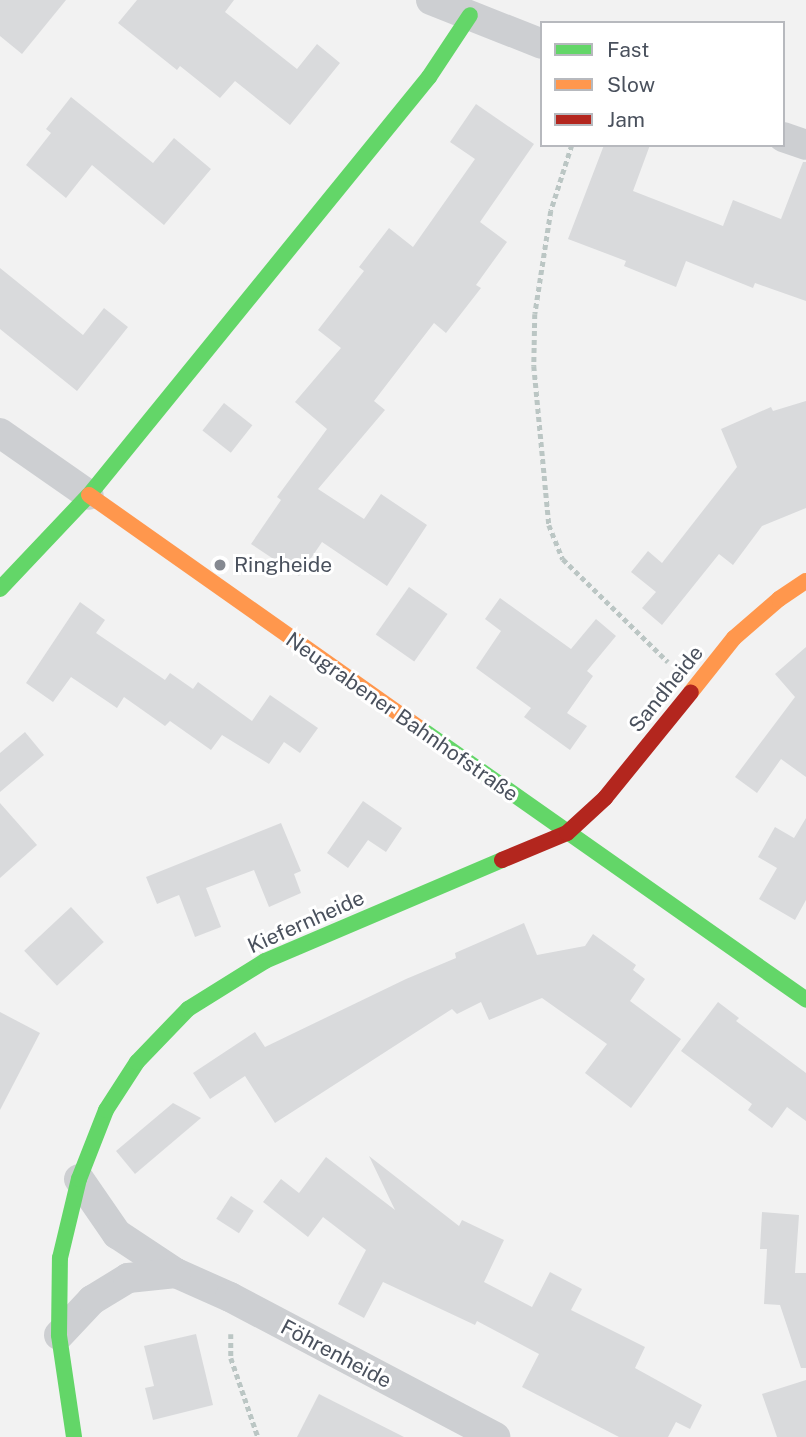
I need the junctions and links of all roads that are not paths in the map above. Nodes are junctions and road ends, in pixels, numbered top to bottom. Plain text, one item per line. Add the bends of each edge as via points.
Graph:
1 (448, 5) edge
2 (540, 43) edge
3 (785, 137) edge
4 (806, 145) edge
5 (0, 433) edge
6 (89, 495) junction
7 (806, 581) edge
8 (0, 589) edge
9 (567, 833) junction
10 (806, 1000) edge
11 (79, 1179) junction
12 (176, 1273) junction
13 (59, 1335) junction
14 (74, 1437) edge
15 (495, 1437) edge

1 - 2 street
1 - 6 street via 429,77
3 - 4 street
5 - 6 street, Neugrabener Bahnhofstraße
6 - 8 street
6 - 9 street, Neugrabener Bahnhofstraße
7 - 9 street, Sandheide via 755,618 605,798
9 - 10 street, Neugrabener Bahnhofstraße
9 - 11 street, Kiefernheide via 265,961 188,1009 137,1062 106,1110
11 - 12 street, Föhrenheide via 117,1234
11 - 13 street, Kiefernheide via 60,1258
12 - 13 street, Föhrenheide via 128,1278 92,1300
12 - 15 street, Föhrenheide
13 - 14 street, Kiefernheide

